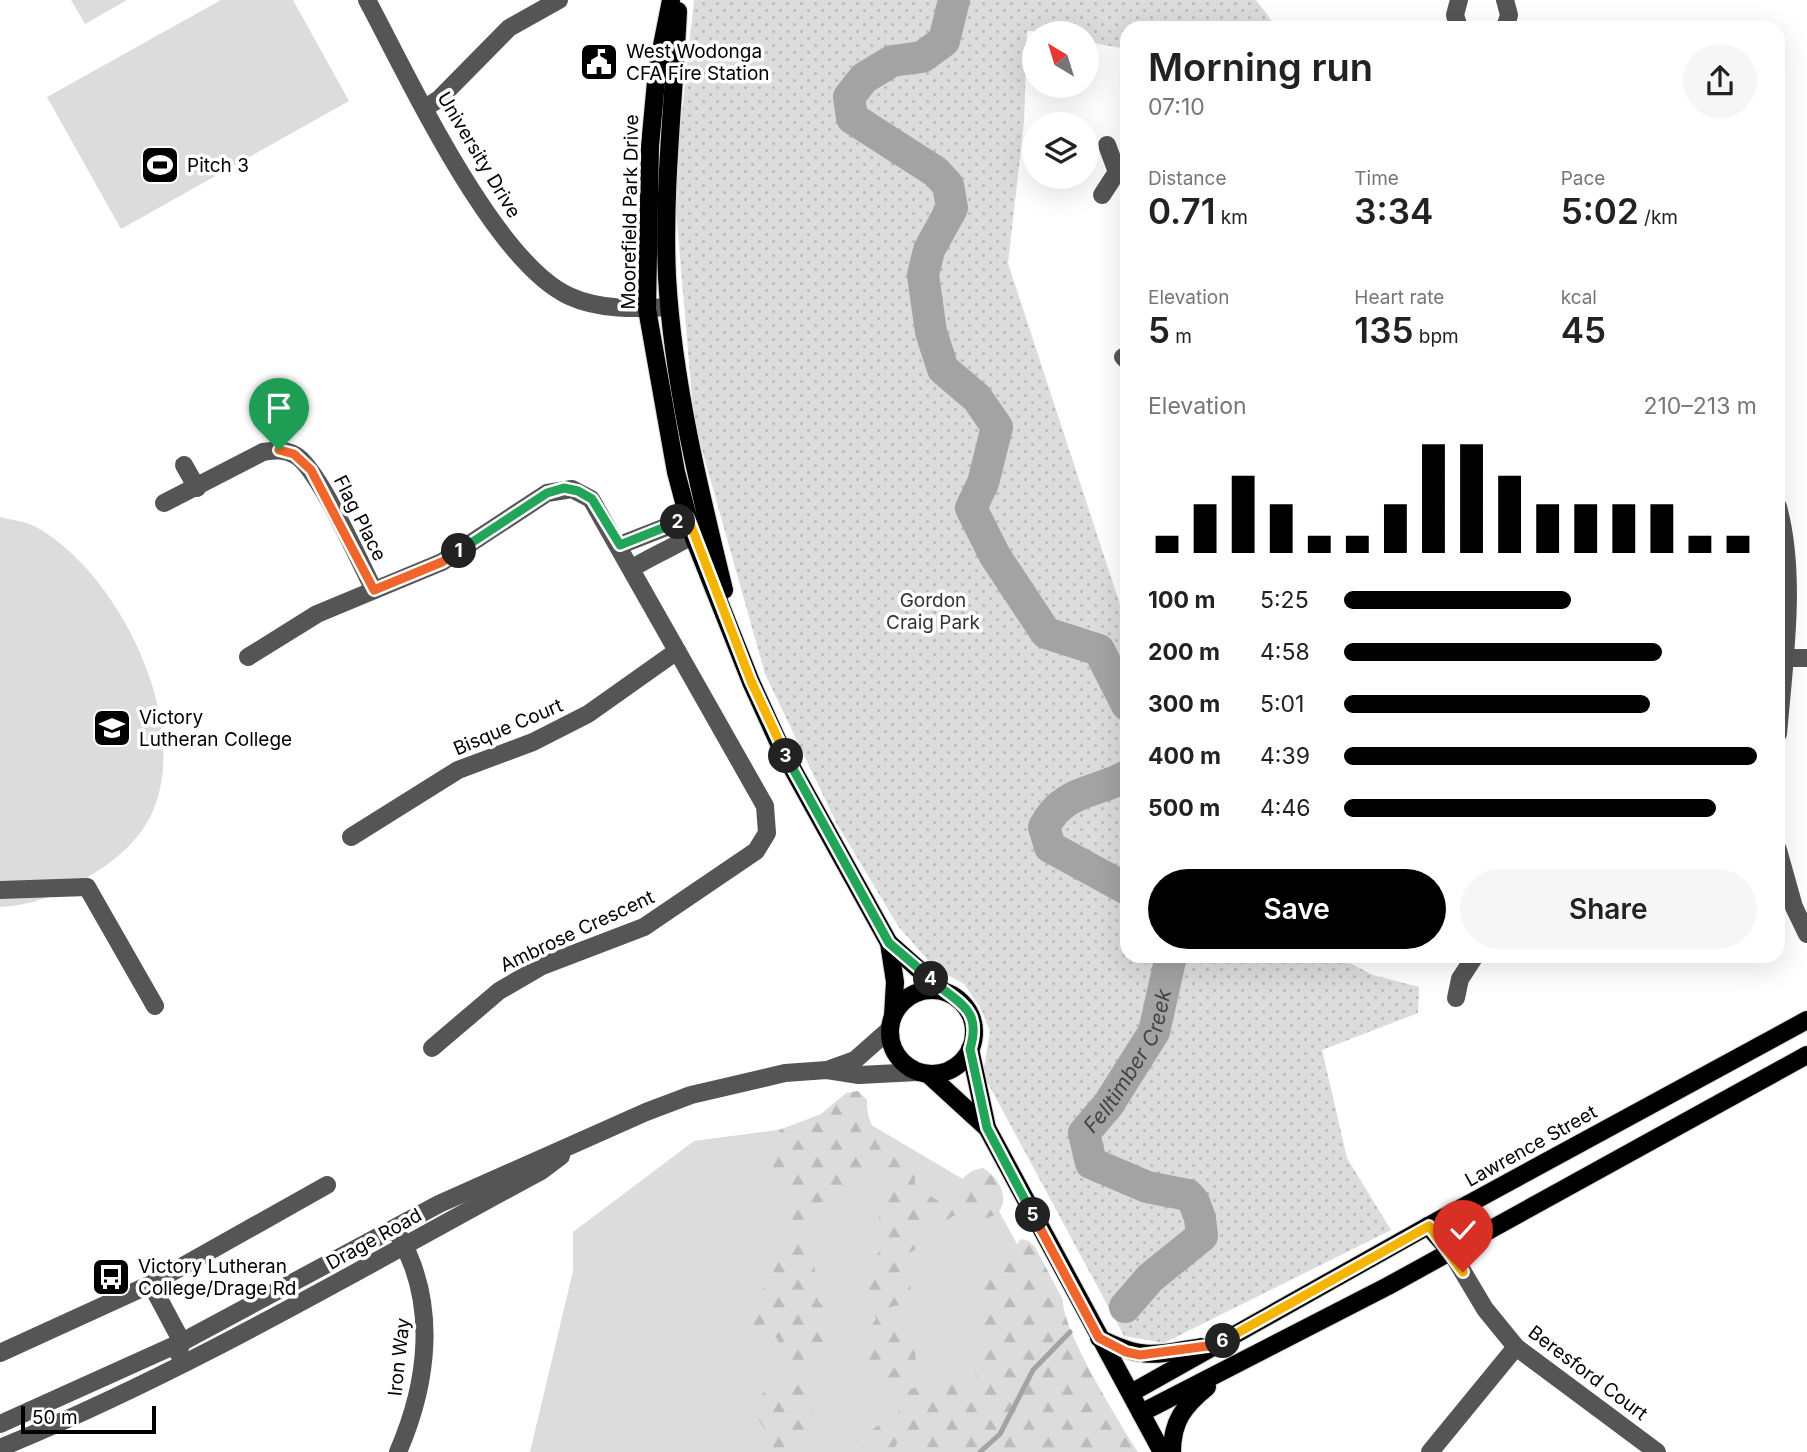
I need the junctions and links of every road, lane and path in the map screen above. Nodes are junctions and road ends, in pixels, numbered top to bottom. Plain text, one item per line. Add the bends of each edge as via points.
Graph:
1 (367, 0) edge
2 (559, 0) edge
3 (671, 0) edge
4 (679, 0) edge
5 (1509, 2) edge
6 (1506, 21) edge
7 (425, 108) junction
8 (1107, 145) dead end
9 (1120, 168) edge
10 (1120, 174) edge
11 (1102, 195) dead end
12 (669, 307) junction
13 (648, 309) junction
14 (184, 466) dead end
15 (197, 488) junction
16 (164, 503) dead end
17 (688, 518) junction
18 (708, 522) junction
19 (1785, 533) edge
20 (693, 536) junction
21 (620, 545) junction
22 (633, 568) junction
23 (374, 590) junction
24 (728, 625) junction
25 (677, 650) junction
26 (248, 657) dead end
27 (1785, 658) joint
28 (1807, 658) edge
29 (351, 837) dead end
30 (1785, 875) edge
31 (0, 890) edge
32 (1807, 934) edge
33 (889, 943) junction
34 (1471, 963) edge
35 (943, 991) junction
36 (1456, 998) dead end
37 (155, 1006) dead end
38 (1807, 1020) edge
39 (891, 1022) junction
40 (432, 1048) dead end
41 (970, 1049) junction
42 (1807, 1055) edge
43 (827, 1070) junction
44 (923, 1073) junction
45 (987, 1128) junction
46 (572, 1147) junction
47 (327, 1185) dead end
48 (1429, 1226) junction
49 (394, 1227) junction
50 (405, 1246) junction
51 (1451, 1252) junction
52 (151, 1284) junction
53 (1099, 1338) junction
54 (182, 1342) junction
55 (1215, 1345) junction
56 (1516, 1346) junction
57 (0, 1353) edge
58 (172, 1370) junction
59 (1229, 1370) junction
60 (1130, 1393) junction
61 (1142, 1413) junction
62 (0, 1424) edge
63 (0, 1448) edge
64 (398, 1452) edge
65 (1163, 1452) edge
66 (1172, 1452) edge
67 (1430, 1452) edge
68 (1657, 1452) edge

1 - 7 street, University Drive
2 - 7 street via 509,28
3 - 13 main road, Moorefield Park Drive via 657,71 650,146
4 - 12 main road, Moorefield Park Drive via 668,196
5 - 6 street
7 - 13 street, University Drive via 487,215 534,271 583,302
8 - 9 street
10 - 11 street
12 - 13 street, University Drive
12 - 18 main road, Moorefield Park Drive
13 - 17 main road, Moorefield Park Drive via 667,427
14 - 15 street
15 - 16 street, Flag Place
15 - 23 street, Flag Place via 263,452 294,454 311,470
17 - 18 street
17 - 20 main road, Moorefield Park Drive
17 - 21 street
18 - 20 street
18 - 24 main road, Moorefield Park Drive via 726,596
19 - 27 street
20 - 22 street
20 - 24 main road, Moorefield Park Drive
21 - 22 street, Ambrose Crescent
21 - 23 street, Ambrose Crescent via 587,495 572,489 555,490 442,562
22 - 25 street, Ambrose Crescent
23 - 26 street, Ambrose Crescent via 317,614
24 - 33 main road, Moorefield Park Drive via 781,748
25 - 29 street, Bisque Court via 578,720 458,770
25 - 40 street, Ambrose Crescent via 765,806 764,841 644,927 542,966 499,992
27 - 28 street
30 - 32 street
31 - 37 street via 87,887
33 - 35 main road
33 - 39 main road via 895,982
34 - 36 street
35 - 39 main road via 914,994 901,1003
35 - 41 main road via 970,1014 974,1037
38 - 48 main road, Lawrence Street
39 - 43 street, Drage Road via 855,1060
39 - 44 main road via 894,1050 900,1060
41 - 44 main road via 953,1068
41 - 45 main road
42 - 51 main road
43 - 44 street, Drage Road via 859,1075
43 - 46 street, Drage Road via 785,1073 691,1095
44 - 45 main road
45 - 53 main road
46 - 49 street, Drage Road via 536,1159
46 - 50 street, Drage Road via 541,1171
47 - 52 street
48 - 51 main road
48 - 55 main road, Lawrence Street
49 - 50 street, Iron Way
49 - 54 street, Drage Road
50 - 58 street, Drage Road
50 - 64 street, Iron Way via 425,1308 425,1346 414,1410
51 - 56 street, Beresford Court via 1485,1309
51 - 59 main road
52 - 54 street
52 - 57 street
53 - 55 main road via 1140,1355
53 - 60 main road
54 - 58 street
54 - 62 street, Drage Road
55 - 60 main road, Lawrence Street
56 - 67 street
56 - 68 street, Beresford Court
58 - 63 street, Drage Road
59 - 61 main road
59 - 66 main road via 1181,1410 1173,1428
60 - 61 main road
61 - 65 main road

